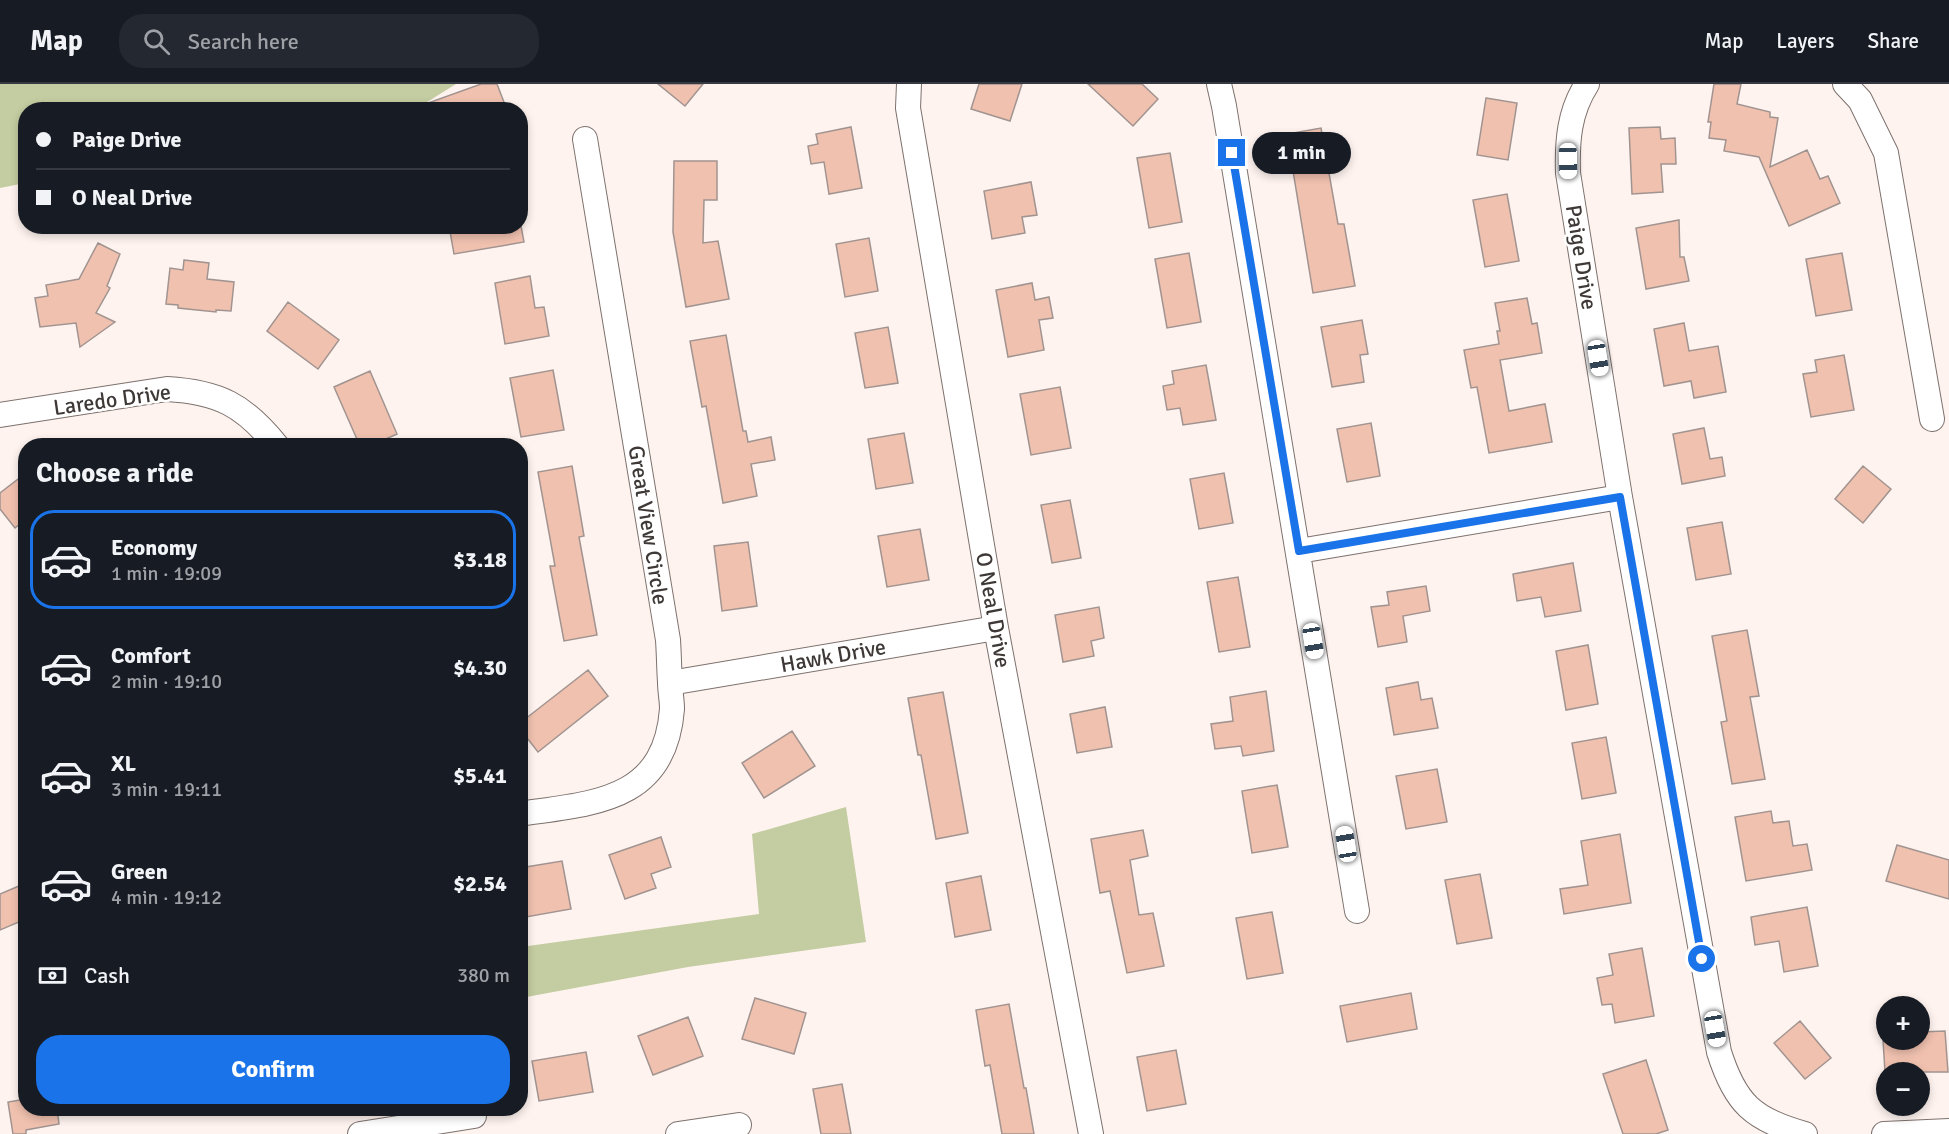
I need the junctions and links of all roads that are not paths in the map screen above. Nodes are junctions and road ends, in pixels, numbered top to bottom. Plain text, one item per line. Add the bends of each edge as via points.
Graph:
1 (909, 84) edge
2 (1219, 84) edge
3 (1587, 84) edge
4 (1845, 84) edge
5 (585, 139) dead end
6 (0, 415) edge
7 (1932, 419) dead end
8 (271, 438) edge
9 (1620, 497) junction
10 (1299, 551) junction
11 (996, 628) junction
12 (670, 683) junction
13 (528, 813) edge
14 (1357, 911) dead end
15 (474, 1120) edge
16 (739, 1125) dead end
17 (1949, 1131) edge
18 (360, 1134) edge
19 (678, 1134) edge
20 (1091, 1134) edge
21 (1805, 1134) edge
22 (1884, 1134) edge

1 - 11 street, O Neal Drive via 908,108
2 - 10 street
3 - 9 street, Paige Drive via 1570,123 1568,173
4 - 7 street via 1860,100 1886,153
5 - 12 street, Great View Circle via 666,629
6 - 8 street, Laredo Drive via 167,389 194,391 245,412
9 - 10 street
9 - 21 street, Paige Drive via 1719,1052 1727,1078 1755,1114 1779,1127
10 - 14 street
11 - 12 street, Hawk Drive
11 - 20 street, O Neal Drive
12 - 13 street, Great View Circle via 672,708 666,742 656,763 638,782 618,795 592,803
15 - 18 street
16 - 19 street
17 - 22 street

